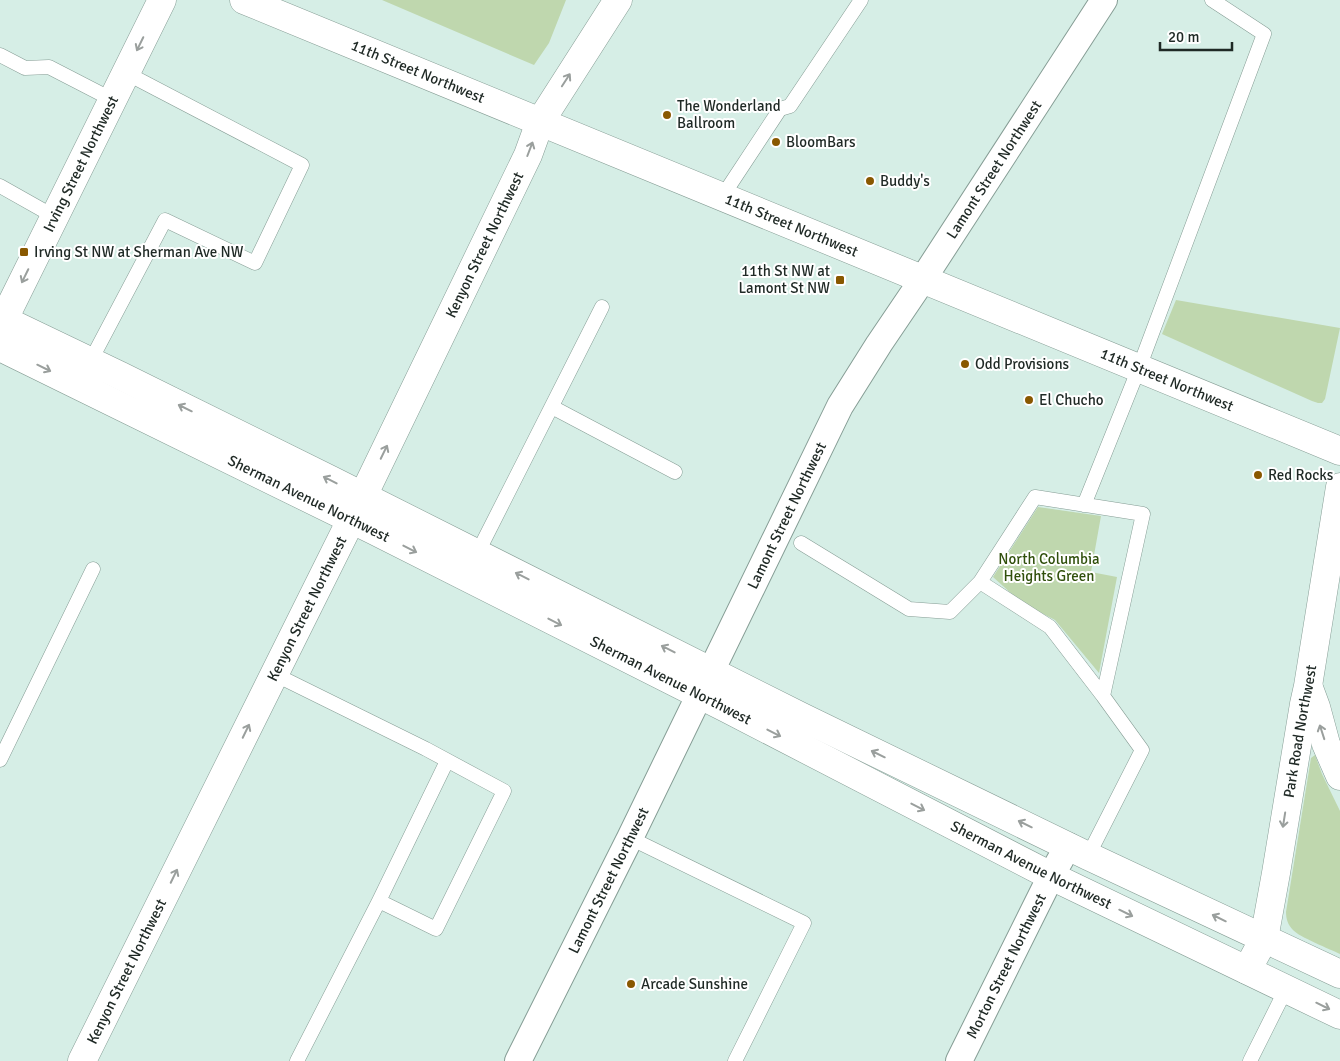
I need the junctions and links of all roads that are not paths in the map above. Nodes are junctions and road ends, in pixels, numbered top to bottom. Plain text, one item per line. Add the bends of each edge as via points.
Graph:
1 (162, 0) edge
2 (244, 0) edge
3 (618, 0) edge
4 (861, 0) edge
5 (1104, 0) edge
6 (1212, 0) edge
7 (0, 55) edge
8 (126, 73) junction
9 (112, 100) junction
10 (540, 122) junction
11 (0, 186) edge
12 (722, 197) junction
13 (55, 217) junction
14 (923, 279) junction
15 (602, 307) dead end
16 (1, 322) edge
17 (0, 347) edge
18 (90, 362) junction
19 (1139, 368) junction
20 (552, 407) junction
21 (1340, 451) edge
22 (675, 472) dead end
23 (1340, 487) edge
24 (1084, 505) junction
25 (357, 508) junction
26 (801, 543) dead end
27 (478, 554) junction
28 (93, 569) dead end
29 (980, 582) junction
30 (711, 671) junction
31 (274, 674) junction
32 (1308, 686) junction
33 (699, 696) junction
34 (1103, 696) junction
35 (0, 760) edge
36 (447, 762) junction
37 (1340, 776) edge
38 (630, 838) junction
39 (1078, 851) junction
40 (1051, 876) junction
41 (379, 901) junction
42 (1264, 939) junction
43 (1247, 970) junction
44 (1340, 974) edge
45 (1286, 989) junction
46 (1340, 1015) edge
47 (82, 1061) edge
48 (297, 1061) edge
49 (518, 1061) edge
50 (735, 1061) edge
51 (959, 1061) edge
52 (1250, 1061) edge

1 -> 8 main road, Irving Street Northwest
2 - 10 main road, 11th Street Northwest
10 -> 3 main road, Kenyon Street Northwest
4 - 12 lane via 790,106 780,109
5 - 14 street, Lamont Street Northwest
6 - 19 lane via 1264,34
7 - 9 lane via 25,68 49,67
8 - 9 main road, Irving Street Northwest
8 - 18 lane via 302,165 255,263 165,220
9 - 13 main road, Irving Street Northwest
10 - 12 main road, 11th Street Northwest
25 -> 10 main road, Kenyon Street Northwest via 528,155
11 - 13 lane
12 - 14 main road, 11th Street Northwest
13 -> 16 main road, Irving Street Northwest
14 - 19 main road, 11th Street Northwest
14 - 30 street, Lamont Street Northwest via 840,406
15 - 20 lane
16 - 18 main road, Sherman Avenue Northwest
17 -> 25 main road, Sherman Avenue Northwest
25 -> 18 main road, Sherman Avenue Northwest via 121,376
19 - 21 main road, 11th Street Northwest
19 - 24 lane
20 - 22 lane
20 - 27 lane
23 - 32 main road, Park Road Northwest
24 - 29 lane via 1035,497
24 - 34 lane via 1143,514
25 - 27 main road, Sherman Avenue Northwest
25 - 31 main road, Kenyon Street Northwest
25 -> 33 main road, Sherman Avenue Northwest
26 - 29 lane via 909,610 950,612
30 -> 27 main road, Sherman Avenue Northwest
28 - 35 lane
29 - 34 lane via 1050,627
30 - 33 street, Lamont Street Northwest
39 -> 30 main road, Sherman Avenue Northwest
31 - 36 lane
47 -> 31 main road, Kenyon Street Northwest
37 -> 32 main road
32 -> 42 main road, Park Road Northwest
33 - 38 street, Lamont Street Northwest
33 -> 40 main road, Sherman Avenue Northwest
34 - 39 lane via 1142,750
36 - 41 lane
36 - 41 lane via 504,792 436,929
38 - 49 street, Lamont Street Northwest
38 - 50 lane via 804,923
39 - 40 street, Morton Street Northwest
42 -> 39 main road, Sherman Avenue Northwest
40 -> 43 main road, Sherman Avenue Northwest
40 - 51 street, Morton Street Northwest
41 - 48 lane
42 - 43 main road, Park Road Northwest
42 - 44 main road, Sherman Avenue Northwest
43 - 45 main road, Sherman Avenue Northwest
45 -> 46 main road, Sherman Avenue Northwest
45 - 52 lane

